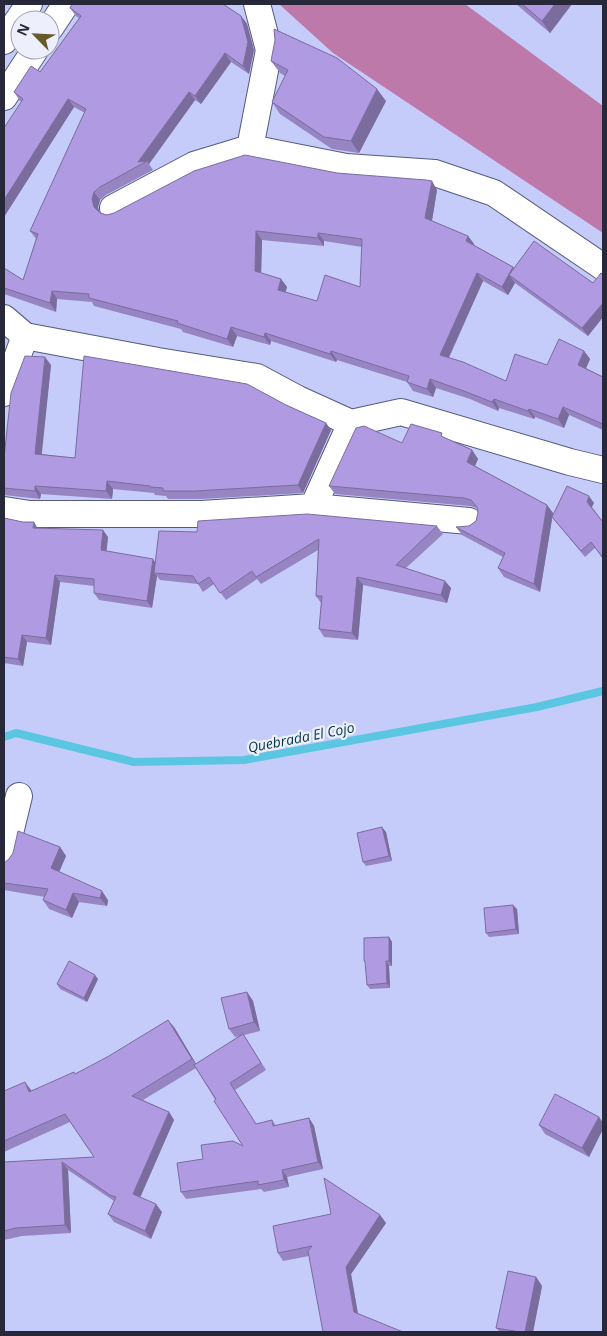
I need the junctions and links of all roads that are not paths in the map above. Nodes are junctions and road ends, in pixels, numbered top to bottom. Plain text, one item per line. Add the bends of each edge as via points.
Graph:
1 (29, 4) edge
2 (256, 4) edge
3 (4, 41) edge
4 (29, 60) edge
5 (4, 98) edge
6 (250, 148) junction
7 (113, 208) dead end
8 (603, 267) edge
9 (4, 318) edge
10 (25, 336) junction
11 (4, 393) edge
12 (350, 422) junction
13 (603, 470) edge
14 (313, 507) junction
15 (4, 510) edge
16 (469, 521) dead end
17 (19, 796) dead end
18 (4, 858) edge

1 - 3 street
2 - 6 street via 269,50
4 - 5 street
6 - 7 street via 194,165
6 - 8 street via 346,167 444,176 494,193
9 - 10 street
10 - 11 street
10 - 12 street via 257,377
12 - 13 street via 401,412
12 - 14 street
14 - 15 street via 201,514 30,514
14 - 16 street
17 - 18 street

